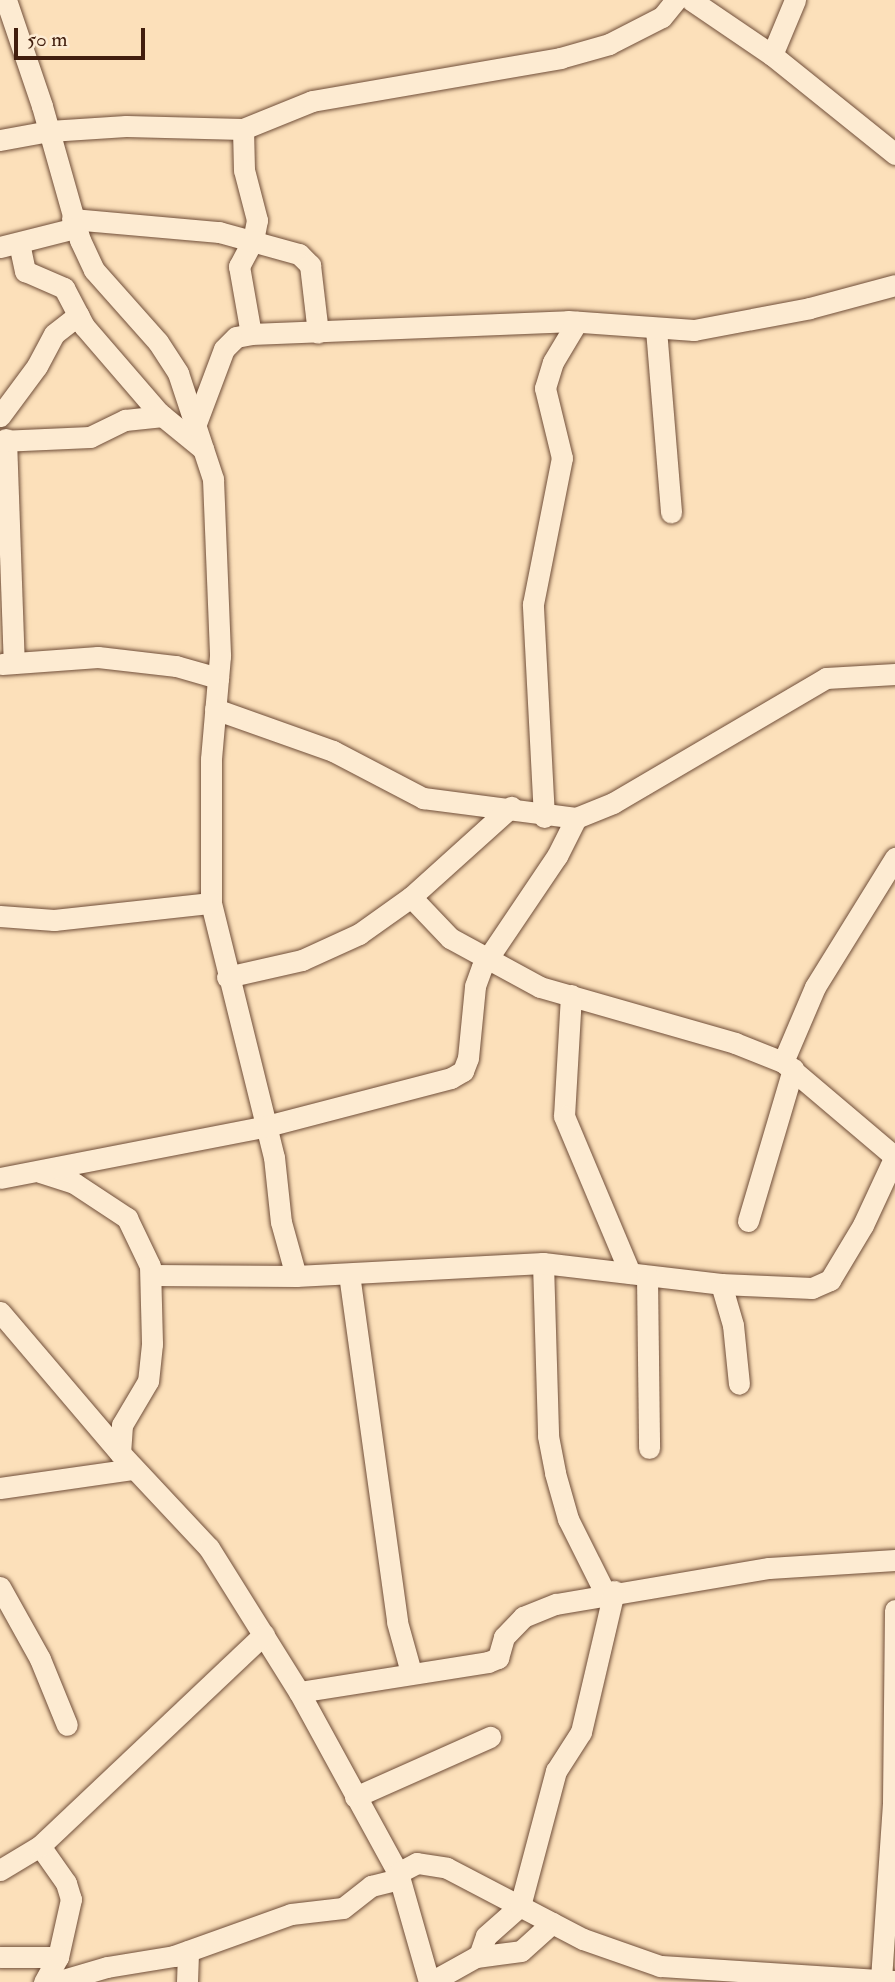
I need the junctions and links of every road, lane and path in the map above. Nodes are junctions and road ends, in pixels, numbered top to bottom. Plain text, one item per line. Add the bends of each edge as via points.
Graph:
1 (6, 0) edge
2 (676, 0) edge
3 (691, 0) edge
4 (795, 0) edge
5 (772, 55) junction
6 (243, 129) junction
7 (49, 131) junction
8 (0, 140) edge
9 (895, 154) edge
10 (74, 224) junction
11 (253, 240) junction
12 (9, 245) edge
13 (895, 285) edge
14 (78, 315) junction
15 (577, 322) junction
16 (656, 329) junction
17 (318, 333) junction
18 (251, 334) junction
19 (0, 415) edge
20 (163, 416) junction
21 (195, 426) junction
22 (3, 440) edge
23 (203, 449) junction
24 (671, 512) dead end
25 (7, 664) edge
26 (895, 674) edge
27 (218, 678) junction
28 (215, 709) junction
29 (511, 807) junction
30 (544, 817) junction
31 (576, 818) junction
32 (895, 858) edge
33 (411, 897) junction
34 (211, 903) junction
35 (0, 916) edge
36 (489, 958) junction
37 (227, 977) junction
38 (571, 995) junction
39 (788, 1065) junction
40 (263, 1127) junction
41 (895, 1156) edge
42 (32, 1171) junction
43 (0, 1178) edge
44 (748, 1221) dead end
45 (543, 1263) junction
46 (151, 1275) junction
47 (349, 1275) junction
48 (639, 1275) junction
49 (296, 1276) junction
50 (721, 1284) junction
51 (0, 1312) edge
52 (739, 1384) dead end
53 (649, 1448) dead end
54 (127, 1461) junction
55 (0, 1488) edge
56 (895, 1560) edge
57 (0, 1587) edge
58 (609, 1592) junction
59 (895, 1610) edge
60 (264, 1634) junction
61 (411, 1672) junction
62 (895, 1688) edge
63 (299, 1692) junction
64 (67, 1725) dead end
65 (490, 1737) dead end
66 (355, 1797) junction
67 (40, 1846) junction
68 (0, 1870) edge
69 (399, 1876) junction
70 (891, 1880) edge
71 (520, 1906) junction
72 (552, 1923) junction
73 (188, 1951) junction
74 (479, 1956) junction
75 (0, 1957) edge
76 (58, 1957) junction
77 (754, 1975) edge
78 (888, 1980) edge
79 (44, 1982) edge
80 (56, 1982) edge
81 (187, 1982) edge
82 (430, 1982) edge

1 - 7 street
2 - 6 street via 662,17 609,44 560,58 312,101
3 - 5 street
4 - 5 street
5 - 9 street
6 - 7 street via 126,126
6 - 11 street via 244,170 257,211
7 - 8 street
7 - 10 street
10 - 11 street via 219,232
10 - 12 street
10 - 21 street via 94,270 158,342 178,373
11 - 17 street via 309,260
11 - 18 street via 239,266
12 - 14 street via 20,266 59,284
13 - 16 street via 730,324
14 - 19 street via 54,334 37,366
14 - 20 street
15 - 16 street
15 - 17 street
15 - 30 street via 553,362 545,388 562,458 533,604
16 - 24 street
17 - 18 street
18 - 21 street via 236,337 224,349
20 - 22 street via 125,420 90,437
20 - 23 street
21 - 23 street
22 - 25 street
23 - 27 street via 217,509
25 - 27 street via 98,657 176,666
26 - 31 street via 826,678 613,803
27 - 28 street
28 - 29 street via 333,751 424,798
28 - 34 street
29 - 30 street
29 - 33 street
30 - 31 street
31 - 36 street via 557,856
32 - 39 street via 816,987
33 - 36 street via 450,938
33 - 37 street via 333,948
34 - 35 street via 54,920
34 - 37 street
36 - 38 street via 540,987
36 - 40 street via 475,986 463,1070 451,1078
37 - 40 street
38 - 39 street via 735,1042
38 - 48 street via 564,1116
39 - 41 street
39 - 44 street
40 - 42 street
40 - 49 street via 274,1157 281,1222
41 - 50 street via 863,1225 830,1280 794,1289
42 - 43 street
42 - 46 street via 74,1183 127,1218 144,1248
45 - 47 street
45 - 48 street
45 - 58 street via 548,1436 555,1473 568,1519
46 - 49 street
46 - 54 street via 148,1381 122,1425
47 - 49 street
47 - 61 street via 397,1622
48 - 50 street
48 - 53 street
50 - 52 street via 735,1333
51 - 54 street
54 - 55 street
54 - 60 street via 209,1548
56 - 58 street via 769,1568
57 - 64 street via 40,1659
58 - 61 street via 523,1617 505,1637 498,1658
58 - 71 street via 581,1732 556,1770
59 - 62 street
60 - 63 street
60 - 67 street
61 - 63 street
62 - 70 street
63 - 66 street
65 - 66 street
66 - 69 street
67 - 68 street
67 - 76 street via 66,1883 71,1899
69 - 71 street via 417,1863 431,1863
69 - 73 street via 371,1886 343,1908 291,1914
69 - 82 street
70 - 78 street
71 - 72 street
71 - 74 street via 486,1936
72 - 74 street via 521,1951
72 - 77 street via 660,1966
73 - 80 street
73 - 81 street
74 - 82 street
75 - 76 street
76 - 79 street
77 - 78 street

